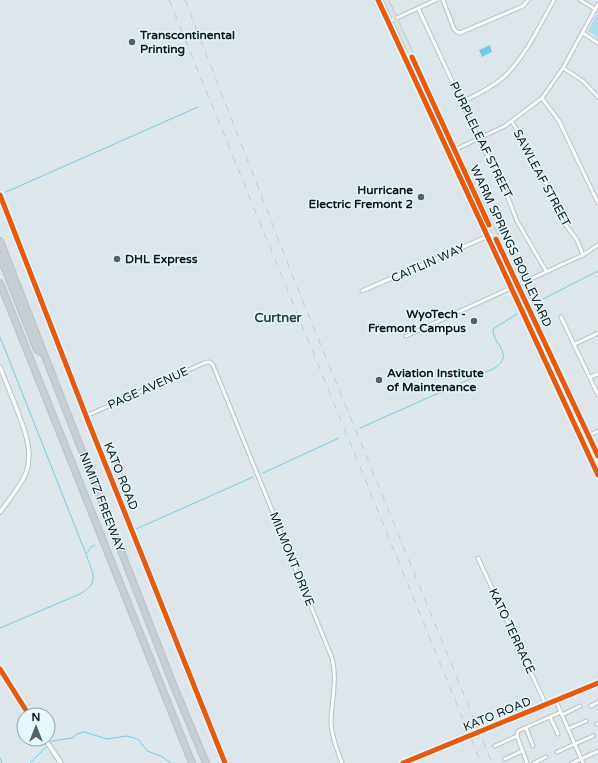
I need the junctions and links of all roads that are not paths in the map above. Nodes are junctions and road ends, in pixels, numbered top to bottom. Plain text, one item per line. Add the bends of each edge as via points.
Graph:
1 (378, 0) edge
2 (386, 0) edge
3 (436, 0) edge
4 (443, 0) edge
5 (528, 0) edge
6 (554, 0) edge
7 (580, 0) edge
8 (598, 4) edge
9 (418, 8) junction
10 (595, 9) junction
11 (394, 19) junction
12 (388, 22) junction
13 (583, 34) junction
14 (598, 43) edge
15 (563, 68) junction
16 (598, 97) edge
17 (542, 98) junction
18 (462, 102) junction
19 (512, 122) junction
20 (479, 139) junction
21 (455, 150) junction
22 (448, 153) junction
23 (0, 196) edge
24 (598, 203) edge
25 (493, 234) junction
26 (487, 237) junction
27 (0, 241) edge
28 (598, 245) edge
29 (583, 255) junction
30 (0, 256) edge
31 (546, 271) junction
32 (0, 283) edge
33 (517, 285) junction
34 (511, 288) junction
35 (362, 291) dead end
36 (561, 317) dead end
37 (598, 333) edge
38 (406, 336) dead end
39 (575, 344) junction
40 (44, 354) junction
41 (544, 358) junction
42 (210, 362) joint
43 (0, 367) edge
44 (598, 374) edge
45 (590, 377) junction
46 (563, 382) junction
47 (598, 395) edge
48 (86, 416) junction
49 (598, 431) edge
50 (589, 435) junction
51 (582, 439) junction
52 (598, 456) edge
53 (598, 475) edge
54 (0, 512) edge
55 (478, 558) dead end
56 (0, 669) edge
57 (598, 683) edge
58 (556, 701) junction
59 (598, 702) edge
60 (546, 704) junction
61 (580, 706) dead end
62 (591, 706) dead end
63 (24, 707) edge
64 (561, 714) junction
65 (550, 717) junction
66 (586, 721) dead end
67 (526, 728) junction
68 (568, 729) junction
69 (558, 734) dead end
70 (517, 736) junction
71 (593, 736) dead end
72 (575, 744) junction
73 (495, 746) dead end
74 (533, 746) dead end
75 (50, 747) edge
76 (522, 751) junction
77 (598, 751) edge
78 (557, 752) dead end
79 (546, 757) dead end
80 (582, 758) junction
81 (505, 759) dead end
82 (60, 763) edge
83 (192, 763) edge
84 (206, 763) edge
85 (225, 763) edge
86 (342, 763) edge
87 (402, 763) edge
88 (527, 763) edge
89 (534, 763) edge
90 (572, 763) edge
91 (584, 763) edge

1 - 12 main road, WARM SPRINGS BOULEVARD
2 - 11 main road, WARM SPRINGS BOULEVARD
3 - 9 street
4 - 5 street via 454,29 460,33 524,6
6 - 18 street via 528,46 509,71 487,89
7 - 10 street
8 - 10 street
9 - 11 street
9 - 18 street, PURPLELEAF STREET
10 - 13 street
11 - 12 street
11 - 21 main road, WARM SPRINGS BOULEVARD
12 - 22 main road, WARM SPRINGS BOULEVARD
13 - 14 street
13 - 15 street
15 - 16 street via 583,81
15 - 17 street
17 - 19 street
17 - 24 street via 559,121
18 - 20 street, PURPLELEAF STREET
19 - 20 street
19 - 29 street, SAWLEAF STREET via 530,151 562,220 577,240
20 - 21 street
20 - 31 street, PURPLELEAF STREET via 496,167 517,221
21 - 22 street
21 - 25 main road, WARM SPRINGS BOULEVARD
22 - 26 main road, WARM SPRINGS BOULEVARD
23 - 48 street, KATO ROAD
25 - 26 street, CAITLIN WAY
25 - 33 main road, WARM SPRINGS BOULEVARD
26 - 34 main road, WARM SPRINGS BOULEVARD
26 - 35 street, CAITLIN WAY
27 - 40 highway, NIMITZ FREEWAY
28 - 29 street
29 - 31 street
30 - 40 highway via 37,350
31 - 33 street
32 - 83 highway, NIMITZ FREEWAY
33 - 34 street
33 - 46 main road, WARM SPRINGS BOULEVARD
34 - 38 street
34 - 41 main road, WARM SPRINGS BOULEVARD
36 - 39 street
37 - 39 street
39 - 45 street
40 - 84 highway, NIMITZ FREEWAY via 172,684
41 - 46 main road via 548,359 557,377
41 - 51 main road, WARM SPRINGS BOULEVARD
42 - 48 street, PAGE AVENUE
42 - 86 street, MILMONT DRIVE via 332,658 335,675 332,732
43 - 54 street via 25,430 29,454 25,474
44 - 45 street
45 - 47 street
46 - 50 main road, WARM SPRINGS BOULEVARD
48 - 85 street, KATO ROAD
49 - 50 street
50 - 51 street
50 - 52 main road, WARM SPRINGS BOULEVARD
51 - 53 main road, WARM SPRINGS BOULEVARD
55 - 60 street, KATO TERRACE
56 - 63 main road
57 - 58 street, KATO ROAD
58 - 60 street, KATO ROAD
58 - 64 street
59 - 62 street
60 - 87 street, KATO ROAD
61 - 64 street
64 - 65 street
64 - 68 street
65 - 67 street
65 - 69 street
66 - 68 street
67 - 70 street via 518,731
67 - 74 street
68 - 72 street
70 - 73 street
70 - 76 street
71 - 72 street
72 - 78 street
72 - 80 street
75 - 82 main road
76 - 81 street
76 - 88 street
77 - 80 street
79 - 89 street
80 - 90 street
80 - 91 street

